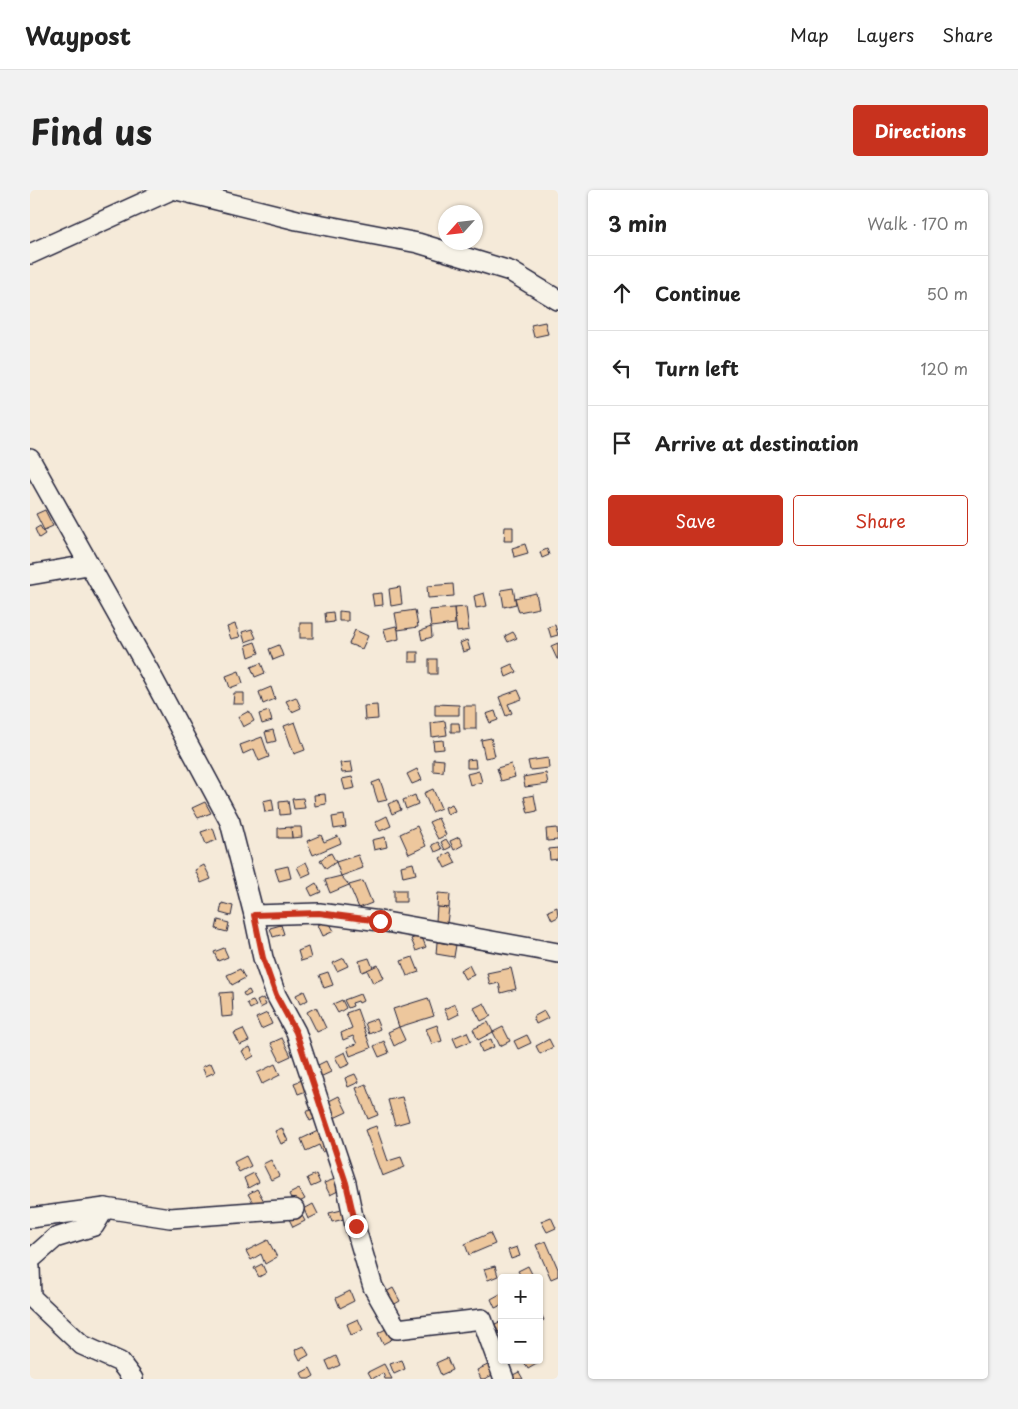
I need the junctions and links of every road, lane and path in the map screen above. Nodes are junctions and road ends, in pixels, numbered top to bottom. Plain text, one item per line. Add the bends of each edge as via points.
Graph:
1 (171, 190) edge
2 (176, 190) edge
3 (30, 254) edge
4 (558, 300) edge
5 (30, 458) edge
6 (88, 565) junction
7 (30, 575) edge
8 (254, 915) junction
9 (558, 953) edge
10 (105, 1208) junction
11 (294, 1209) dead end
12 (30, 1218) edge
13 (30, 1260) edge
14 (30, 1266) edge
15 (132, 1379) edge
16 (504, 1379) edge

1 - 3 street
2 - 4 street via 297,220 418,243 510,271
5 - 6 street
6 - 7 street
6 - 8 street via 230,822
8 - 9 street via 319,913
8 - 16 street via 263,958 276,995 296,1032 346,1183 373,1287 397,1329 482,1319
10 - 11 street via 170,1218
10 - 12 street
10 - 13 street via 94,1226 56,1238
14 - 15 street via 32,1297 82,1345 120,1362

